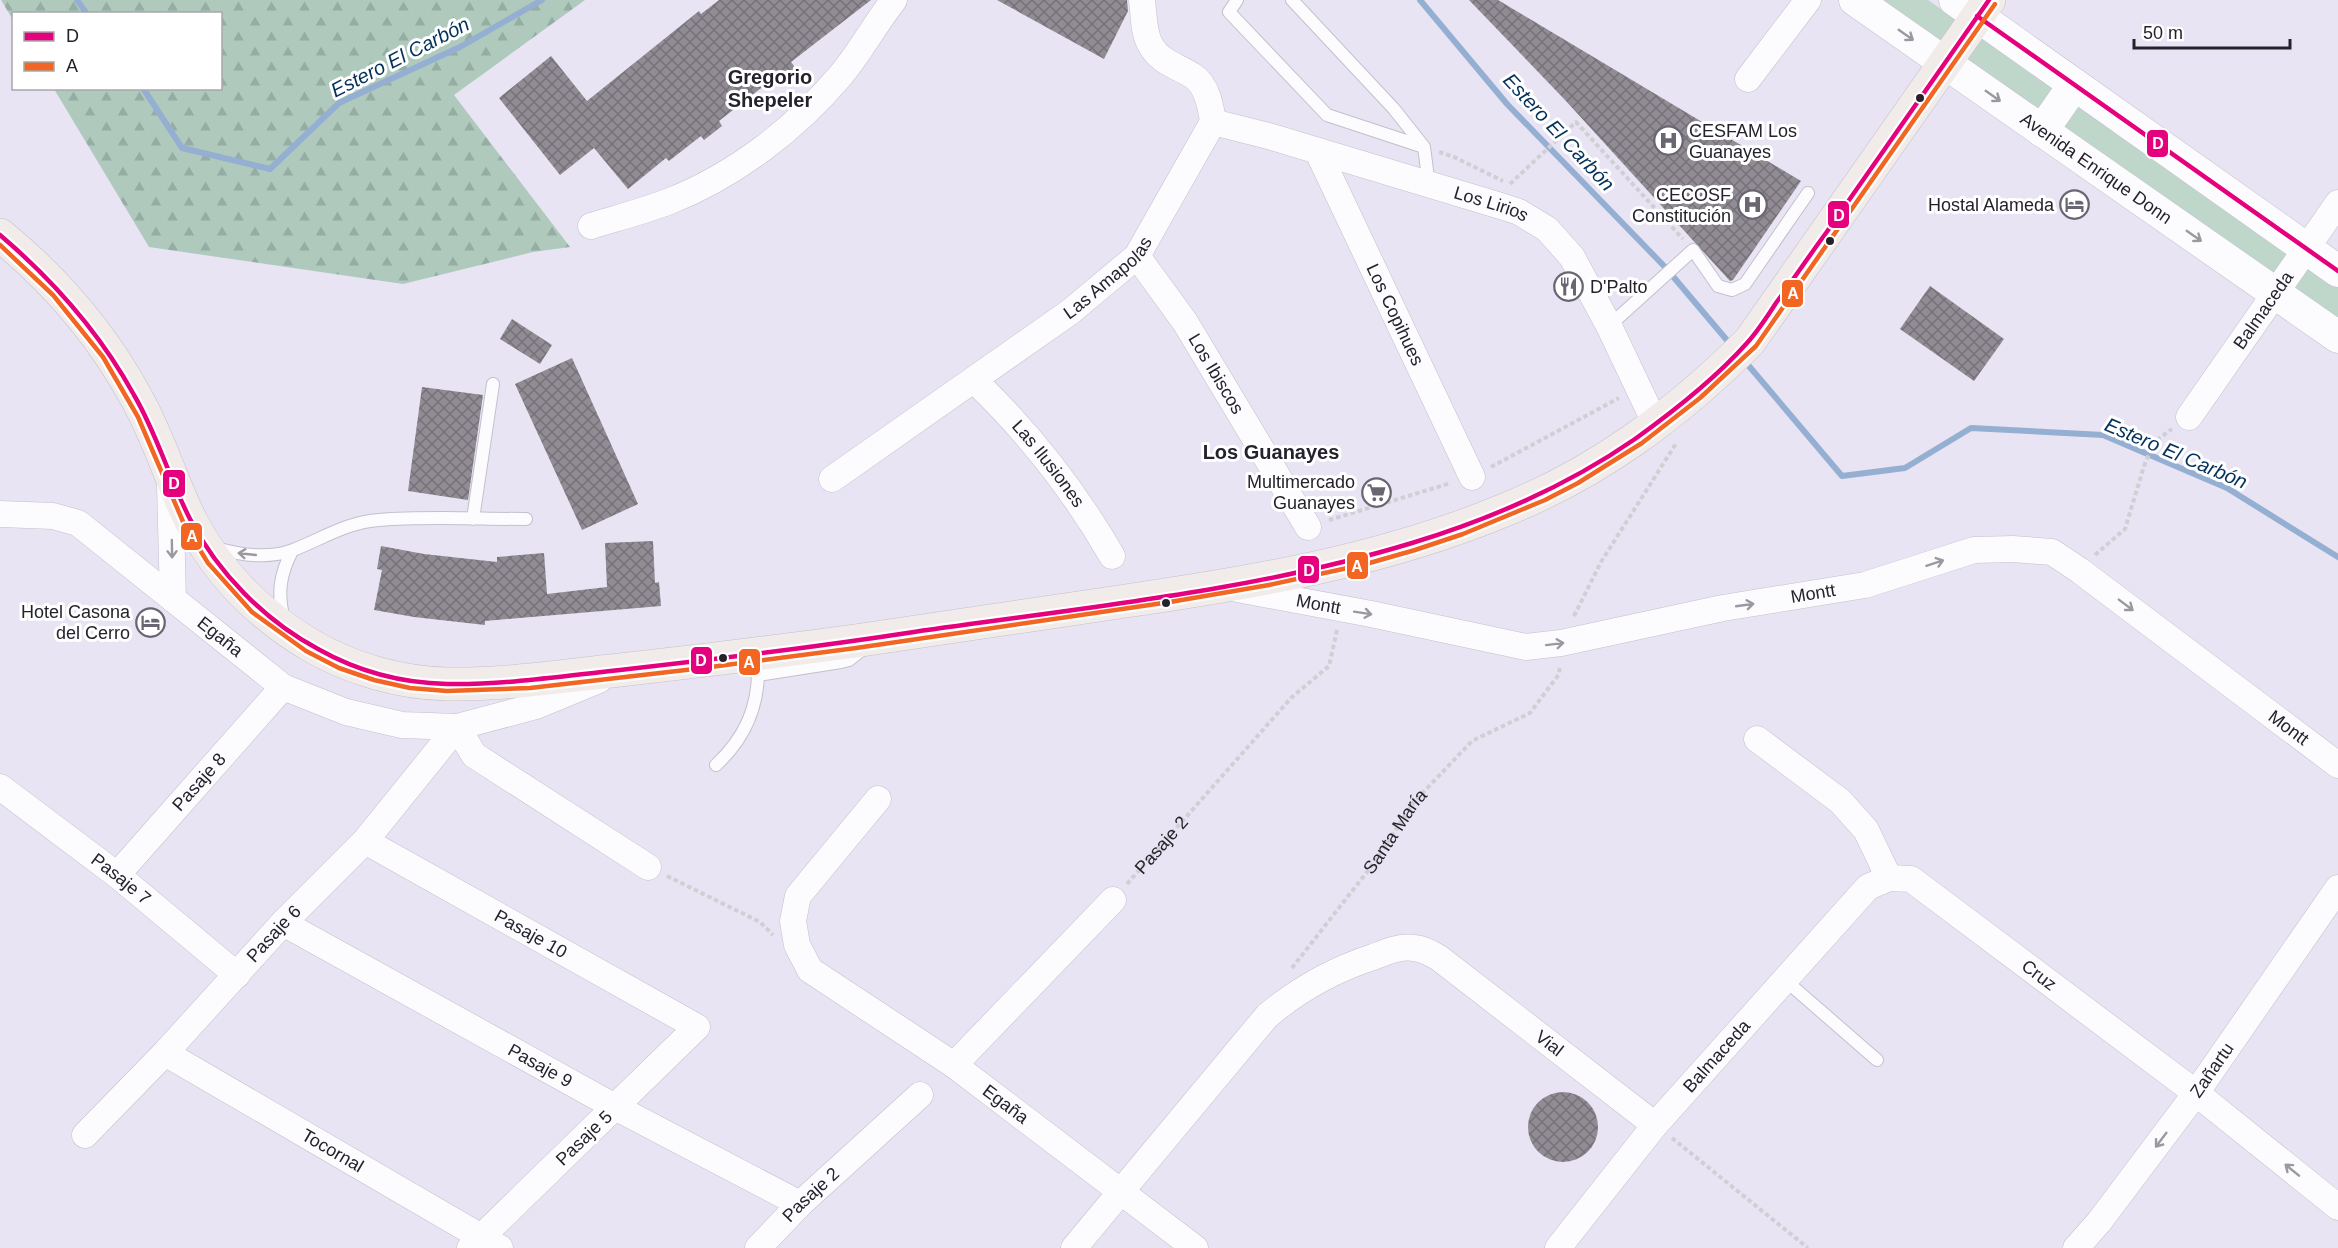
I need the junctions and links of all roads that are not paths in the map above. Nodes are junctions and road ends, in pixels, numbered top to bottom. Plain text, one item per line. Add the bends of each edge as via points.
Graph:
1 (894, 0) edge
2 (1142, 0) edge
3 (1237, 0) edge
4 (1292, 0) edge
5 (1808, 0) edge
6 (1865, 3) edge
7 (1974, 5) edge
8 (1945, 63) junction
9 (1748, 79) dead end
10 (2074, 85) junction
11 (1213, 122) junction
12 (2042, 131) junction
13 (1424, 147) junction
14 (1318, 152) junction
15 (1429, 185) junction
16 (1808, 192) dead end
17 (2338, 203) edge
18 (591, 226) dead end
19 (0, 235) edge
20 (2306, 248) junction
21 (1137, 256) junction
22 (2338, 271) edge
23 (2275, 293) junction
24 (1609, 326) junction
25 (2338, 337) edge
26 (974, 380) junction
27 (493, 384) dead end
28 (2188, 417) dead end
29 (1656, 425) junction
30 (170, 469) junction
31 (1472, 477) dead end
32 (832, 478) dead end
33 (0, 514) edge
34 (473, 519) junction
35 (526, 519) dead end
36 (1308, 527) dead end
37 (203, 542) junction
38 (292, 551) junction
39 (1112, 556) dead end
40 (1223, 586) junction
41 (173, 599) junction
42 (291, 633) junction
43 (758, 664) junction
44 (623, 670) junction
45 (283, 687) junction
46 (457, 728) junction
47 (1757, 739) dead end
48 (716, 765) dead end
49 (2338, 765) edge
50 (0, 787) edge
51 (878, 799) dead end
52 (365, 841) junction
53 (648, 867) road end
54 (117, 875) junction
55 (1889, 878) junction
56 (2338, 888) edge
57 (1113, 900) road end
58 (283, 923) junction
59 (237, 975) junction
60 (1785, 980) junction
61 (697, 1027) joint
62 (165, 1053) junction
63 (1877, 1060) dead end
64 (954, 1065) junction
65 (2196, 1093) junction
66 (920, 1095) dead end
67 (615, 1107) junction
68 (1655, 1125) junction
69 (86, 1135) dead end
70 (1122, 1191) junction
71 (800, 1204) junction
72 (2338, 1207) edge
73 (484, 1244) edge
74 (758, 1248) edge
75 (1074, 1248) edge
76 (1195, 1248) edge
77 (1558, 1248) edge
78 (2076, 1248) edge

1 - 18 street via 842,74 764,148 670,201
2 - 11 street via 1151,45 1163,59 1195,77 1209,102
3 - 13 lane via 1229,12 1327,115
4 - 13 lane via 1394,109
5 - 9 street
6 -> 8 street, Avenida Enrique Donn
7 - 8 main road
7 - 10 street
8 -> 12 street, Avenida Enrique Donn
8 - 29 main road via 1750,341
10 - 12 street
10 - 20 street
11 - 14 street, Los Lirios
11 - 21 street, Las Amapolas
12 -> 23 street, Avenida Enrique Donn
13 - 15 lane
14 - 15 street, Los Lirios
14 - 31 street, Los Copihues
15 - 24 street, Los Lirios via 1519,212 1547,229 1572,257
16 - 24 lane via 1745,284 1732,290 1718,286 1693,250
17 - 20 street, Balmaceda
19 - 30 main road via 43,273 94,332 137,398
20 - 22 street
20 - 23 street, Balmaceda
21 - 26 street, Las Amapolas via 1070,312
21 - 36 street, Los Ibiscos via 1185,322
23 - 25 street, Avenida Enrique Donn
23 - 28 street, Balmaceda
24 - 29 street, Los Lirios
26 - 32 street, Las Amapolas
26 - 39 street, Las Ilusiones via 1061,476
27 - 34 lane
29 - 40 main road via 1585,472 1468,525 1326,567
30 - 37 main road
30 -> 41 street
33 - 41 street, Egaña via 53,516 78,523
34 - 35 lane
34 - 38 lane via 378,519 343,527
38 -> 37 lane via 247,554
37 - 42 main road via 235,584
38 - 42 lane via 279,591 284,620
40 - 43 main road via 872,638
40 -> 49 street, Montt via 1526,647 1865,585 1974,550 2052,552
41 - 45 street, Egaña
42 - 44 main road via 339,660 420,682 520,681
43 - 44 main road
43 - 48 lane via 756,698 746,728
44 - 46 street, Egaña via 536,706
45 - 46 street, Egaña via 346,712 402,725
45 - 54 street, Pasaje 8
46 - 52 street, Pasaje 6
46 - 53 street via 474,755
47 - 55 street via 1840,801 1866,830
50 - 54 street, Pasaje 7
51 - 64 street, Egaña via 798,896 793,921 797,945 810,970
52 - 58 street, Pasaje 6
52 - 61 street, Pasaje 10
54 - 59 street, Pasaje 7
55 - 60 street, Balmaceda via 1868,887
55 - 65 street, Cruz via 1911,879
56 - 65 street, Zañartu
57 - 64 street
58 - 59 street, Pasaje 6
58 - 67 street, Pasaje 9
59 - 62 street, Pasaje 6
60 - 63 lane
60 - 68 street, Balmaceda
61 - 67 street, Pasaje 5
62 - 69 street, Pasaje 6
62 - 73 street, Tocornal
64 - 70 street, Egaña
72 -> 65 street, Cruz
65 -> 78 street, Zañartu
66 - 71 street, Pasaje 2
67 - 71 street, Pasaje 9
67 - 73 street, Pasaje 5
68 - 70 street, Vial via 1440,958 1422,950 1402,948 1341,969 1302,990 1267,1016
68 - 77 street, Balmaceda
70 - 75 street
70 - 76 street, Egaña
71 - 74 street, Pasaje 2

